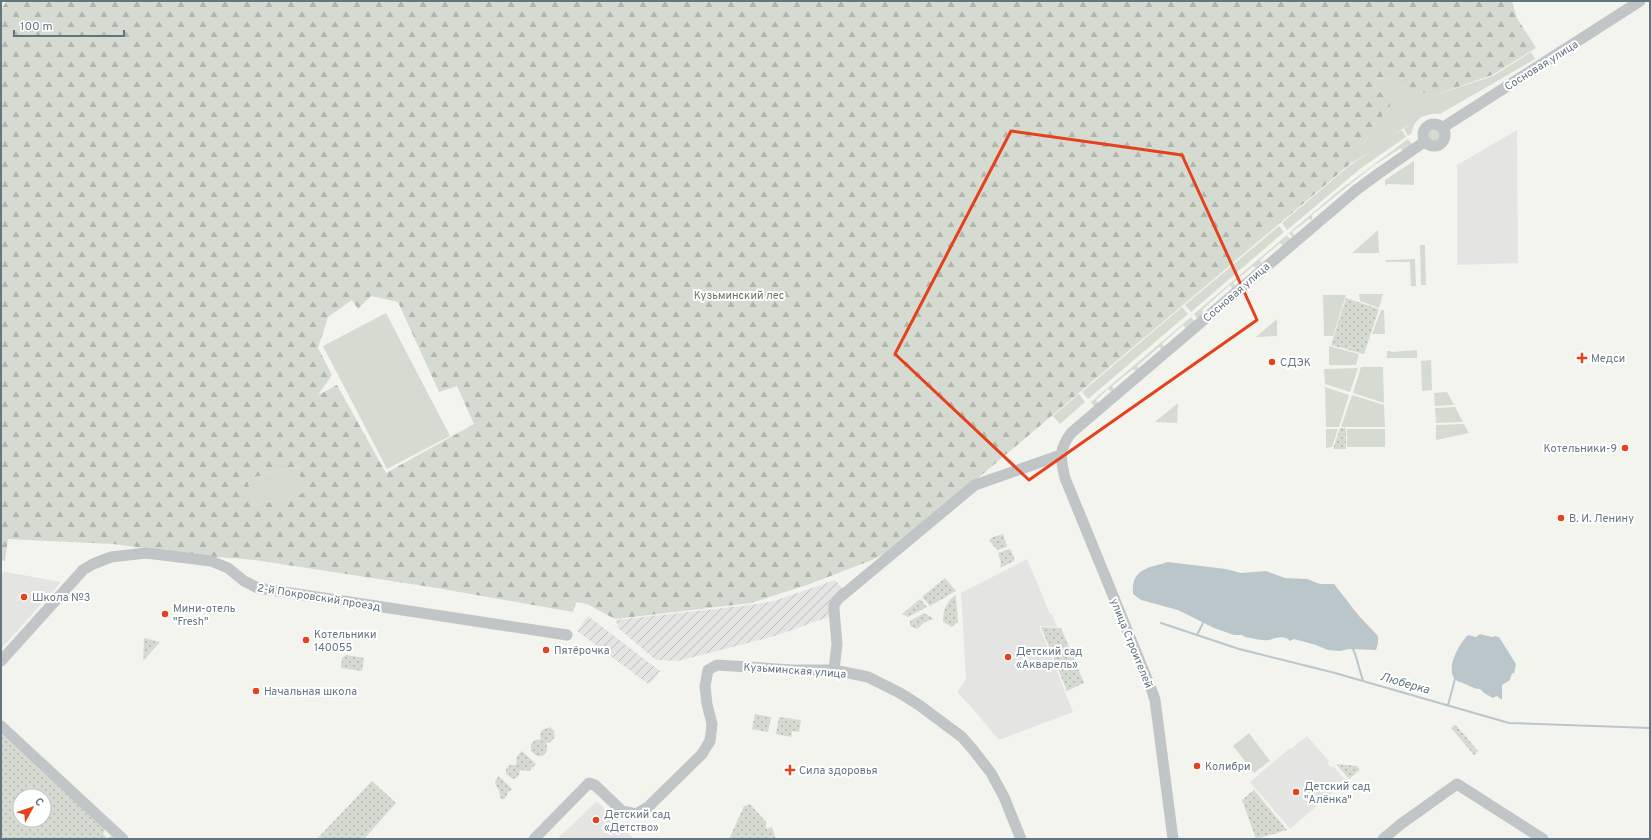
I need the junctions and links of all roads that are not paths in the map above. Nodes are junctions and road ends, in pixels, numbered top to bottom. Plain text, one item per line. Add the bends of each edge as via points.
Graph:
1 (1640, 1) edge
2 (1442, 128) junction
3 (1424, 142) junction
4 (1060, 454) junction
5 (567, 635) dead end
6 (1, 661) edge
7 (834, 670) junction
8 (1, 726) edge
9 (123, 839) edge
10 (534, 839) edge
11 (1021, 839) edge
12 (1173, 839) edge
13 (1383, 839) edge
14 (1543, 839) edge

1 - 2 street, Сосновая улица
2 - 3 street, Сосновая улица via 1435,124 1426,127 1423,133
2 - 3 street via 1445,136 1440,145 1430,146
3 - 4 street, Сосновая улица via 1355,191 1071,433
4 - 7 street via 975,485 838,599 834,605 837,644
4 - 12 street, улица Строителей via 1065,478 1155,700
5 - 6 street, 2-й Покровский проезд via 258,588 216,563 138,553 111,557 88,566
7 - 10 street, Кузьминская улица via 717,665 708,670 705,686 712,724 710,741 702,754 648,807 636,814 622,811 596,785 589,783
7 - 11 street, Кузьминская улица via 868,677 900,693 962,737 990,773 1004,797
8 - 9 street
13 - 14 street via 1457,784

